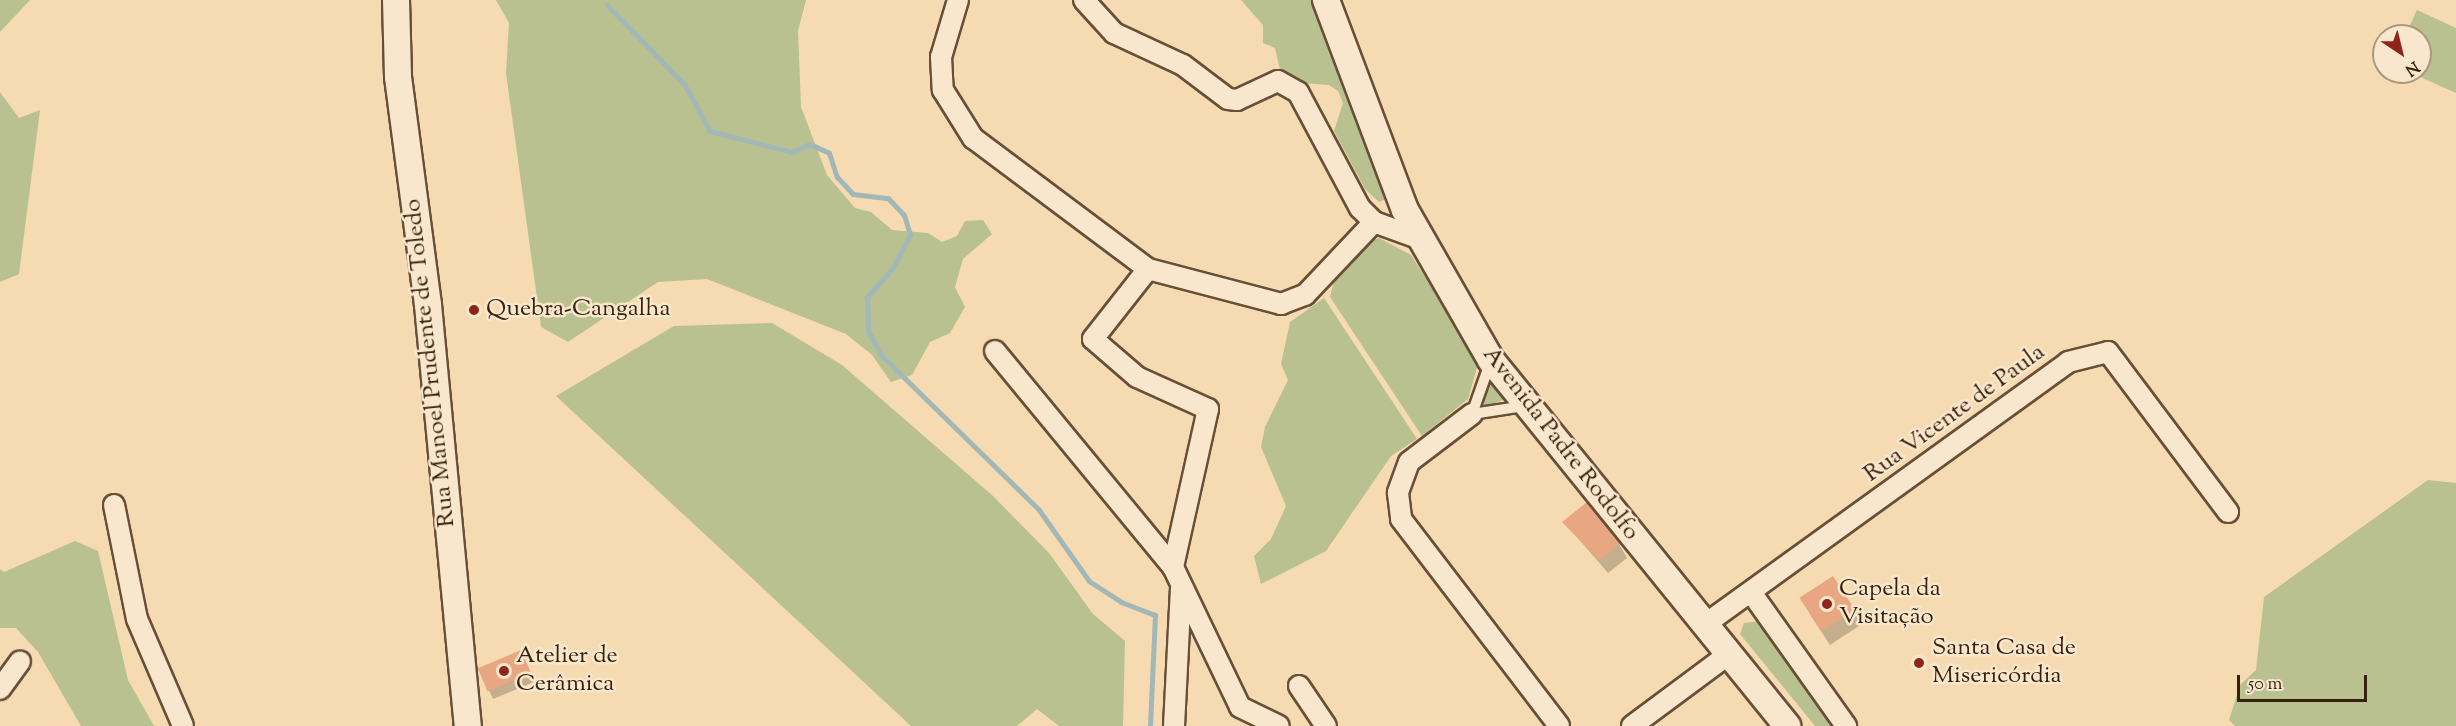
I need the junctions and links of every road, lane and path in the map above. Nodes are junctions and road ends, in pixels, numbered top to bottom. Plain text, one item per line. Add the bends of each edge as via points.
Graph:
1 (396, 0) edge
2 (958, 0) edge
3 (1084, 0) edge
4 (1326, 0) edge
5 (1374, 222) junction
6 (1419, 238) junction
7 (1148, 269) junction
8 (995, 351) dead end
9 (1491, 360) junction
10 (1524, 406) junction
11 (1472, 414) junction
12 (114, 505) dead end
13 (2228, 512) dead end
14 (1173, 567) junction
15 (1181, 586) junction
16 (1753, 596) junction
17 (1704, 626) junction
18 (1728, 654) junction
19 (20, 662) dead end
20 (1299, 686) dead end
21 (0, 689) edge
22 (183, 726) edge
23 (468, 726) edge
24 (1174, 726) edge
25 (1279, 726) edge
26 (1326, 726) edge
27 (1560, 726) edge
28 (1632, 726) edge
29 (1787, 726) edge
30 (1846, 726) edge

1 - 23 street, Rua Manoel Prudente de Toledo via 399,88 428,304
2 - 7 street via 941,57 943,90 973,138
3 - 5 street via 1114,33 1183,65 1228,99 1237,100 1278,81 1298,92 1360,208
4 - 6 street, Avenida Padre Rodolfo
5 - 6 street
5 - 7 street via 1305,295 1287,303 1267,305
6 - 9 street, Avenida Padre Rodolfo
7 - 14 street via 1093,339 1137,377 1208,410
8 - 14 street
9 - 10 street, Avenida Padre Rodolfo
9 - 11 lane
10 - 11 lane
10 - 17 street, Avenida Padre Rodolfo
11 - 27 street via 1409,462 1398,493 1401,519
12 - 22 street via 137,619
13 - 16 street, Rua Vicente de Paula via 2108,352 2068,362
14 - 15 street
15 - 24 street
15 - 25 street via 1240,707
16 - 17 street, Rua Vicente de Paula
16 - 30 street
17 - 18 street, Avenida Padre Rodolfo
18 - 28 street
18 - 29 street, Avenida Padre Rodolfo
19 - 21 street
20 - 26 street

